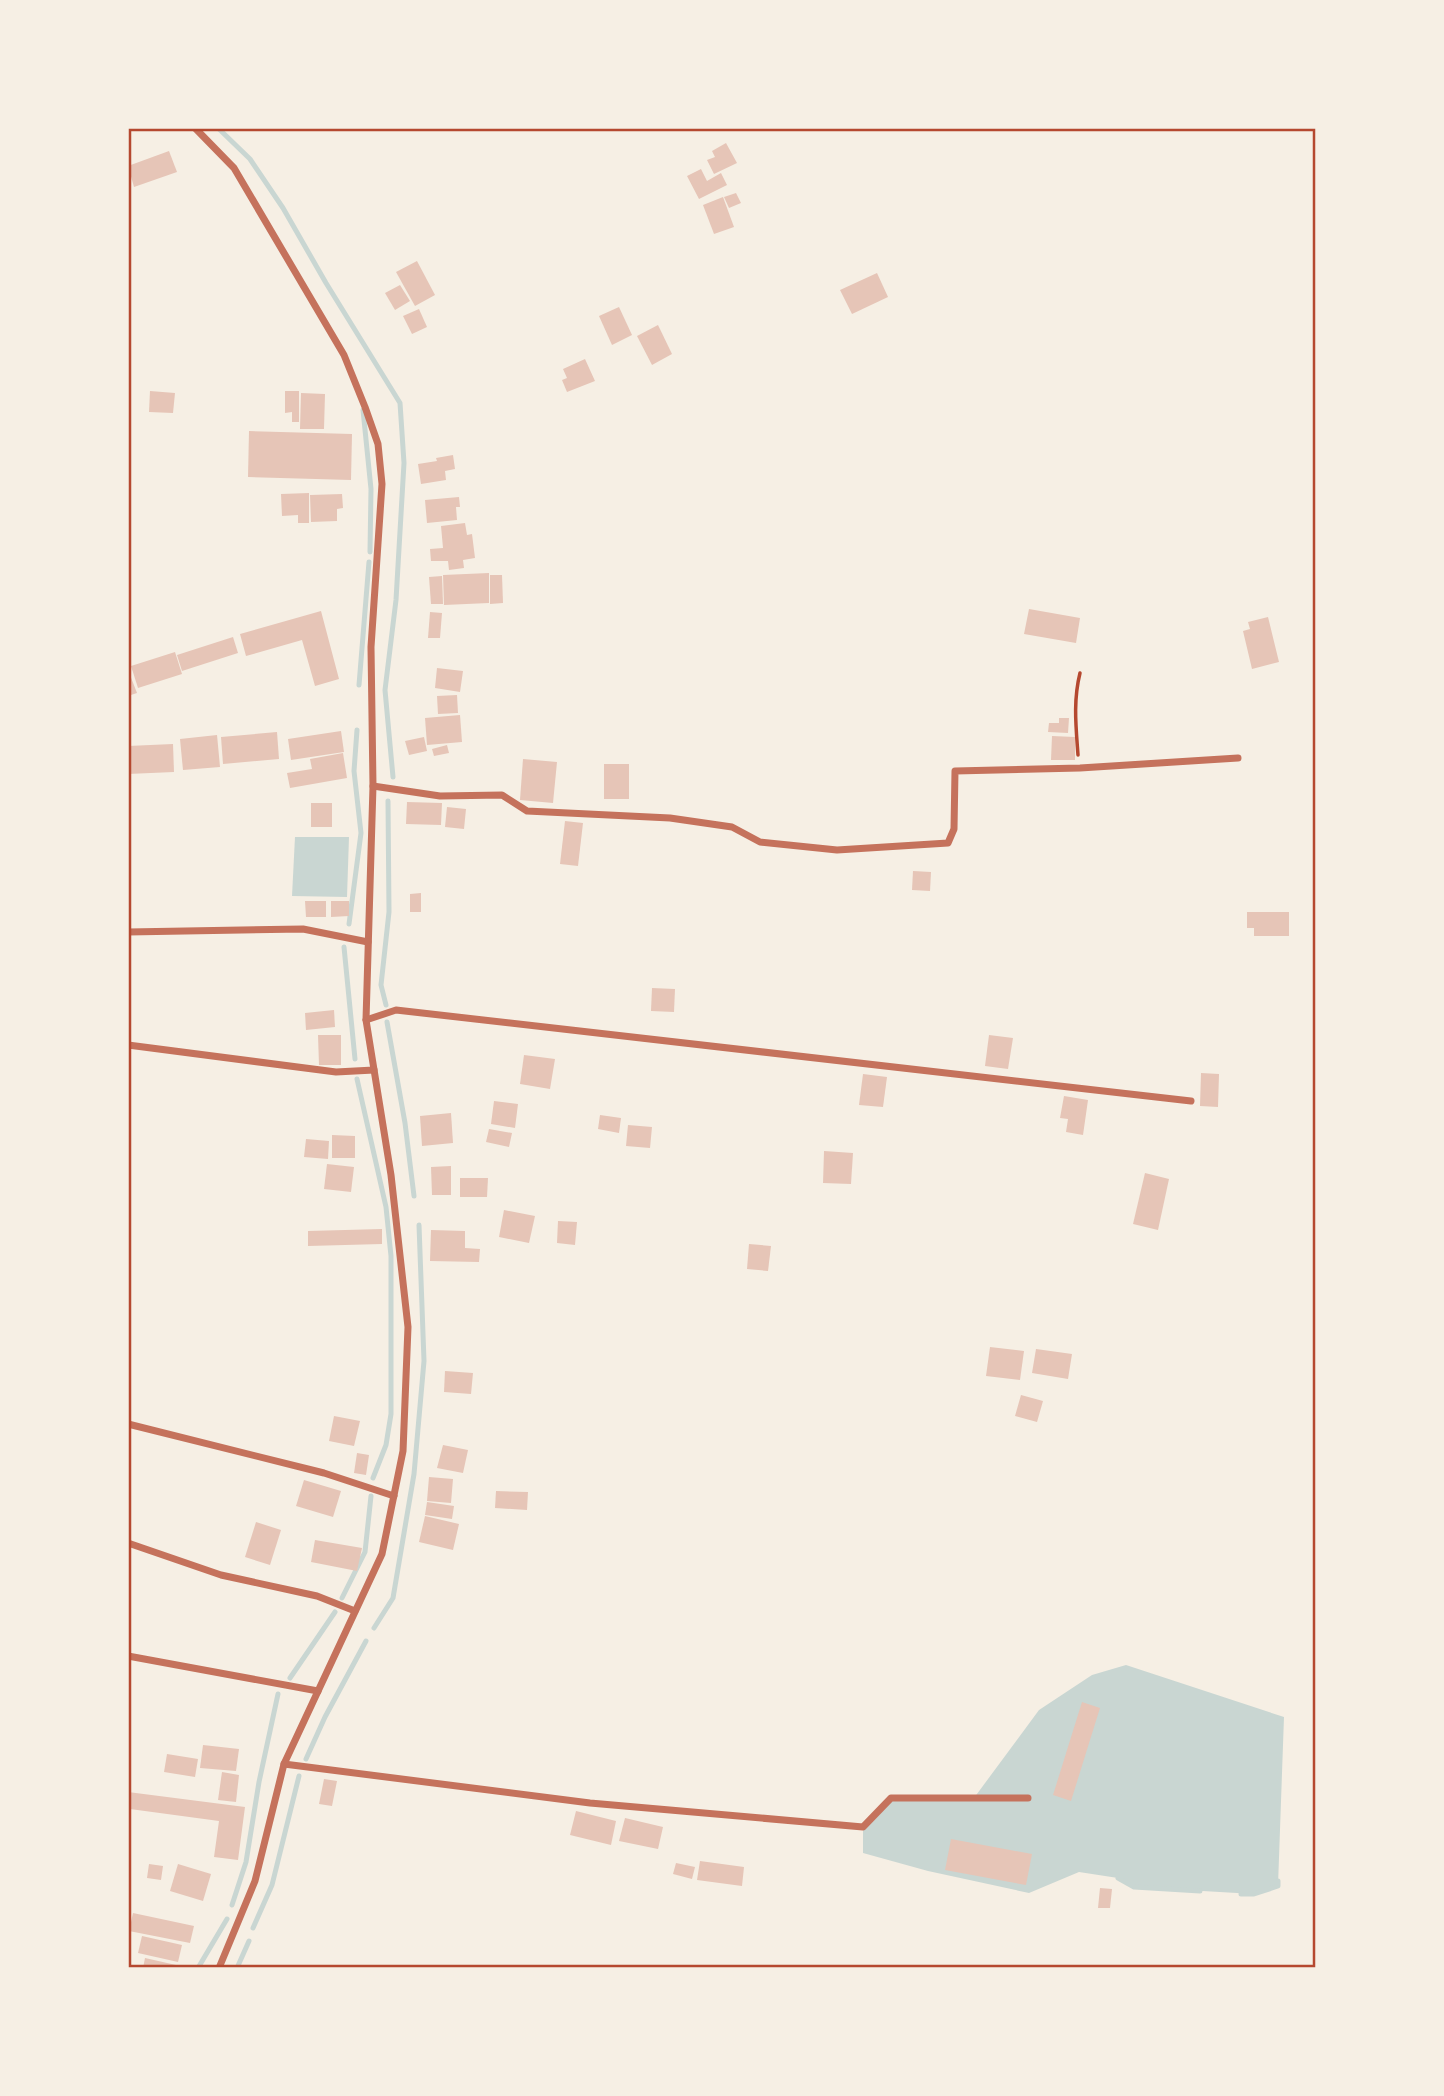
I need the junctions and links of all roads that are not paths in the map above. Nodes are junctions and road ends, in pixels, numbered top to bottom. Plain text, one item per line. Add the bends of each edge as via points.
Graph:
1 (195, 128) edge
2 (1238, 758) dead end
3 (373, 786) junction
4 (128, 932) edge
5 (368, 942) junction
6 (366, 1020) junction
7 (128, 1045) edge
8 (374, 1070) junction
9 (1191, 1101) dead end
10 (128, 1424) edge
11 (394, 1496) junction
12 (128, 1543) edge
13 (355, 1611) junction
14 (128, 1656) edge
15 (318, 1691) junction
16 (284, 1764) junction
17 (1028, 1798) dead end
18 (219, 1968) edge

1 - 3 street via 234,168 344,355 377,444 382,484 371,647
2 - 3 street via 955,771 954,830 948,844 837,850 760,842 732,827 683,820 527,811 502,795 440,796
3 - 5 street
4 - 5 street via 303,929
5 - 6 street
6 - 8 street
6 - 9 street via 396,1010
7 - 8 street via 335,1072
8 - 11 street via 408,1327 403,1451
10 - 11 street via 324,1473
11 - 13 street via 382,1554
12 - 13 street via 221,1575 317,1595
13 - 15 street
14 - 15 street
15 - 16 street
16 - 17 street via 590,1802 863,1827 891,1798
16 - 18 street via 255,1881

